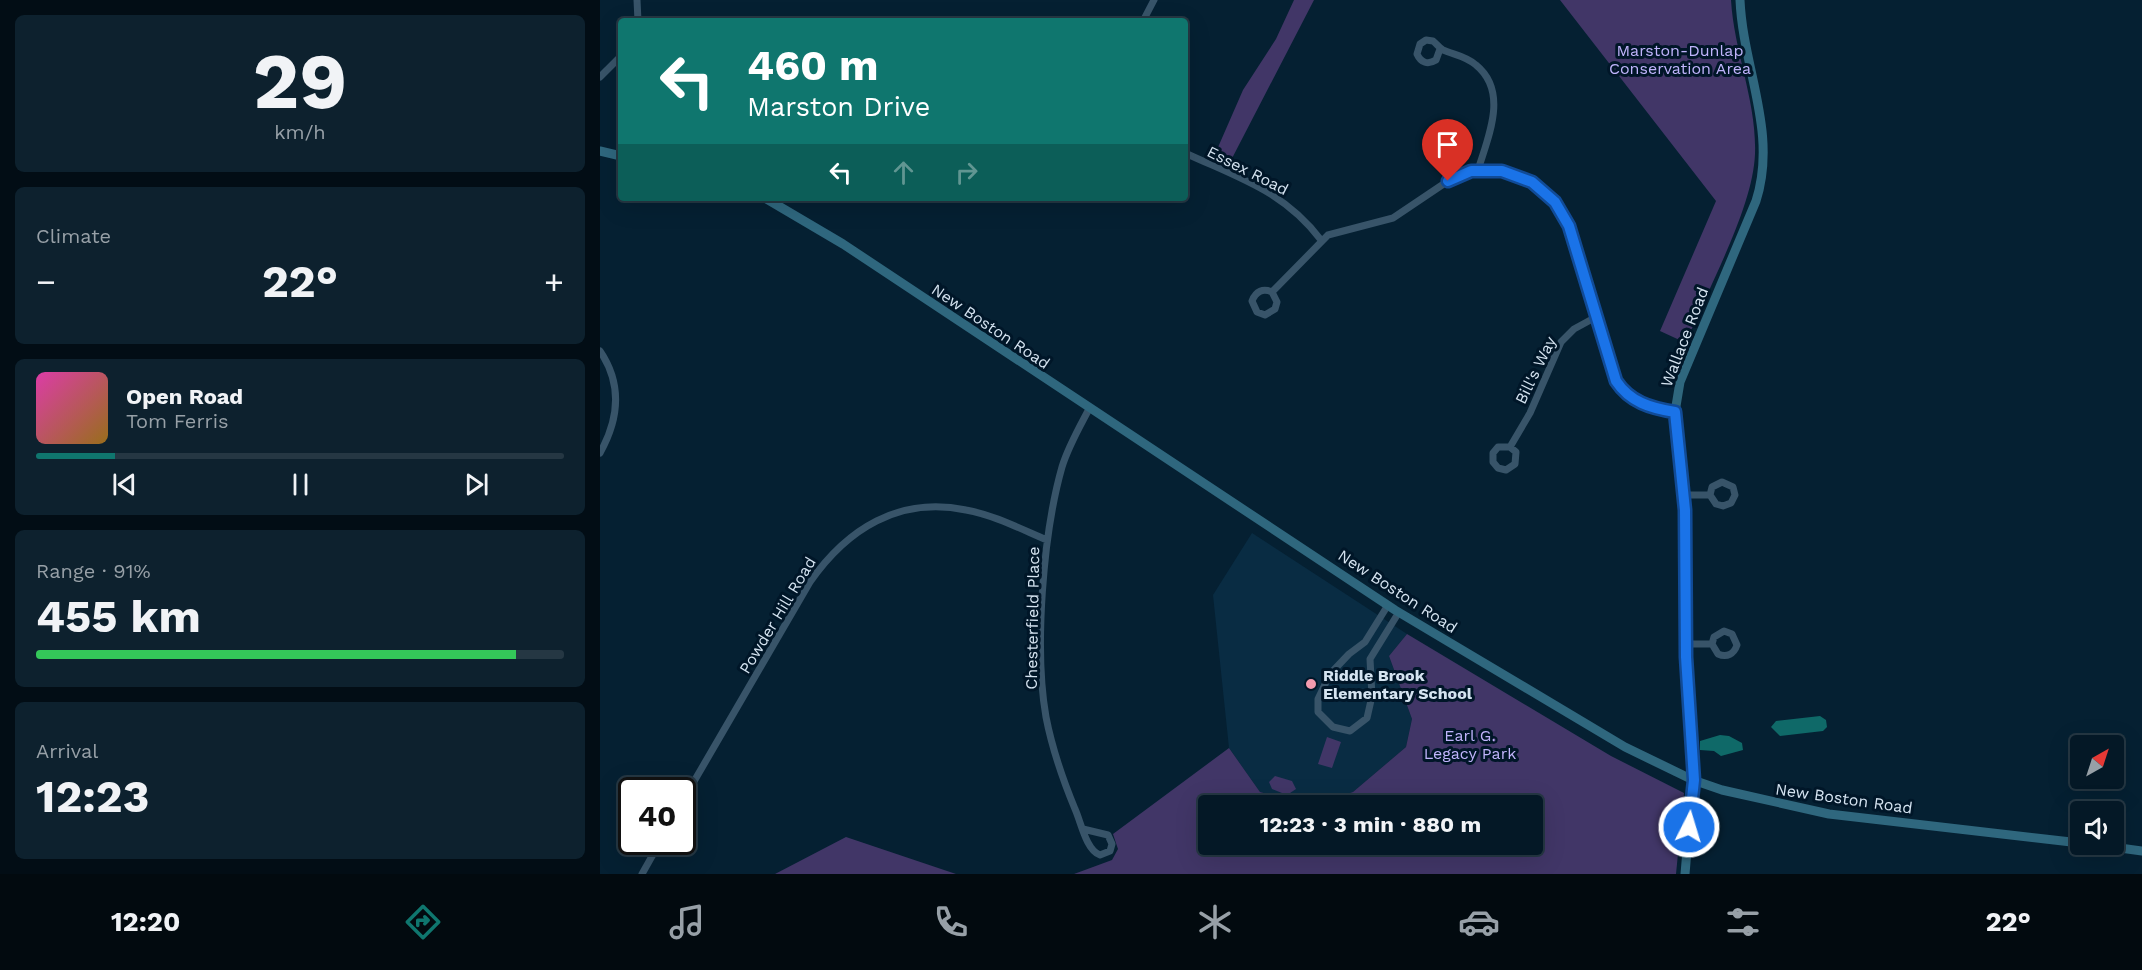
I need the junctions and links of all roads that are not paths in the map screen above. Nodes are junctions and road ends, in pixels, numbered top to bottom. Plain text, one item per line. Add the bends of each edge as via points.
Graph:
1 (638, 0) edge
2 (1154, 0) edge
3 (1740, 0) edge
4 (638, 18) edge
5 (1145, 18) edge
6 (1440, 50) dead end
7 (618, 59) edge
8 (600, 77) edge
9 (600, 151) edge
10 (1188, 154) edge
11 (618, 155) edge
12 (1478, 170) junction
13 (770, 201) edge
14 (1321, 240) junction
15 (1272, 292) dead end
16 (1596, 317) junction
17 (600, 351) edge
18 (1089, 409) junction
19 (1675, 412) junction
20 (1510, 447) dead end
21 (600, 453) edge
22 (1683, 495) junction
23 (1710, 495) dead end
24 (1047, 540) junction
25 (1388, 605) junction
26 (1399, 612) junction
27 (1712, 644) dead end
28 (1686, 645) junction
29 (696, 778) edge
30 (1694, 780) junction
31 (1083, 829) junction
32 (2070, 842) edge
33 (2124, 849) edge
34 (2142, 851) edge
35 (653, 855) edge
36 (642, 874) edge
37 (1685, 874) edge

1 - 4 street
2 - 5 street
3 - 19 street, Wallace Road via 1744,40 1764,129 1763,173 1756,201 1680,382
6 - 12 street via 1461,55 1477,65 1492,89 1492,121
7 - 8 street
9 - 11 street
10 - 14 street, Essex Road via 1276,196 1304,218
12 - 14 street via 1456,177 1393,218 1338,231
12 - 16 street via 1522,177 1543,189 1555,202 1569,226
13 - 18 street, New Boston Road via 843,244
14 - 15 street
16 - 19 street via 1612,372 1622,390 1638,402
16 - 20 street, Bill's Way via 1574,329 1561,342 1530,413
17 - 21 street via 611,370 617,399 612,429
18 - 24 street, Chesterfield Place via 1062,467
18 - 25 street, New Boston Road
19 - 22 street, Wallace Road
22 - 23 street
22 - 28 street, Wallace Road
24 - 29 street, Powder Hill Road via 986,515 945,507 903,511 852,534 831,553 810,582
24 - 31 street, Chesterfield Place via 1043,695 1055,750
25 - 26 street, New Boston Road
25 - 26 street via 1365,642 1342,660 1322,688 1318,712 1338,730 1355,729 1367,718 1372,696 1370,660
26 - 30 street, New Boston Road via 1625,747
27 - 28 street
28 - 30 street, Wallace Road
30 - 32 street, New Boston Road via 1819,813
30 - 37 street, Wallace Road
31 - 31 street, Chesterfield Place via 1094,852 1104,855 1110,851 1108,835
33 - 34 street
35 - 36 street

